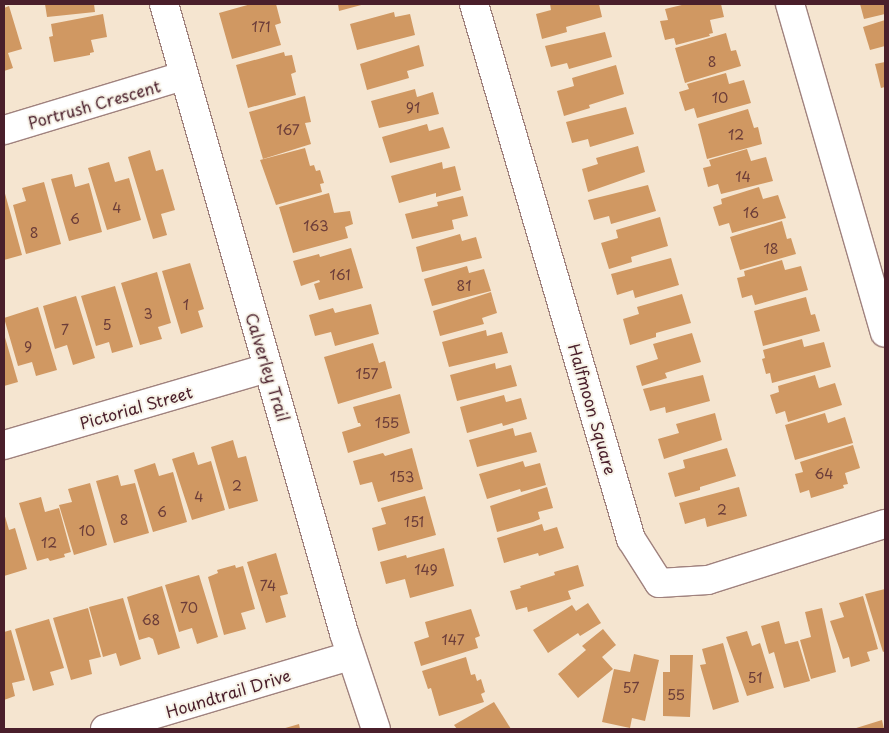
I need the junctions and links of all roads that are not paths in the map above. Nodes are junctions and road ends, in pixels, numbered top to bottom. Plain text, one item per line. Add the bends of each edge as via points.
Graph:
1 (164, 4) edge
2 (474, 4) edge
3 (790, 4) edge
4 (183, 76) junction
5 (4, 130) edge
6 (885, 333) edge
7 (268, 368) junction
8 (4, 446) edge
9 (885, 524) edge
10 (350, 656) junction
11 (105, 729) edge
12 (376, 729) edge

1 - 4 street, Calverley Trail
2 - 9 street, Halfmoon Square via 631,539 659,583 708,580
3 - 6 street
4 - 5 street, Portrush Crescent
4 - 7 street, Calverley Trail
7 - 8 street, Pictorial Street
7 - 10 street, Calverley Trail
10 - 11 street, Houndtrail Drive
10 - 12 street, Calverley Trail

